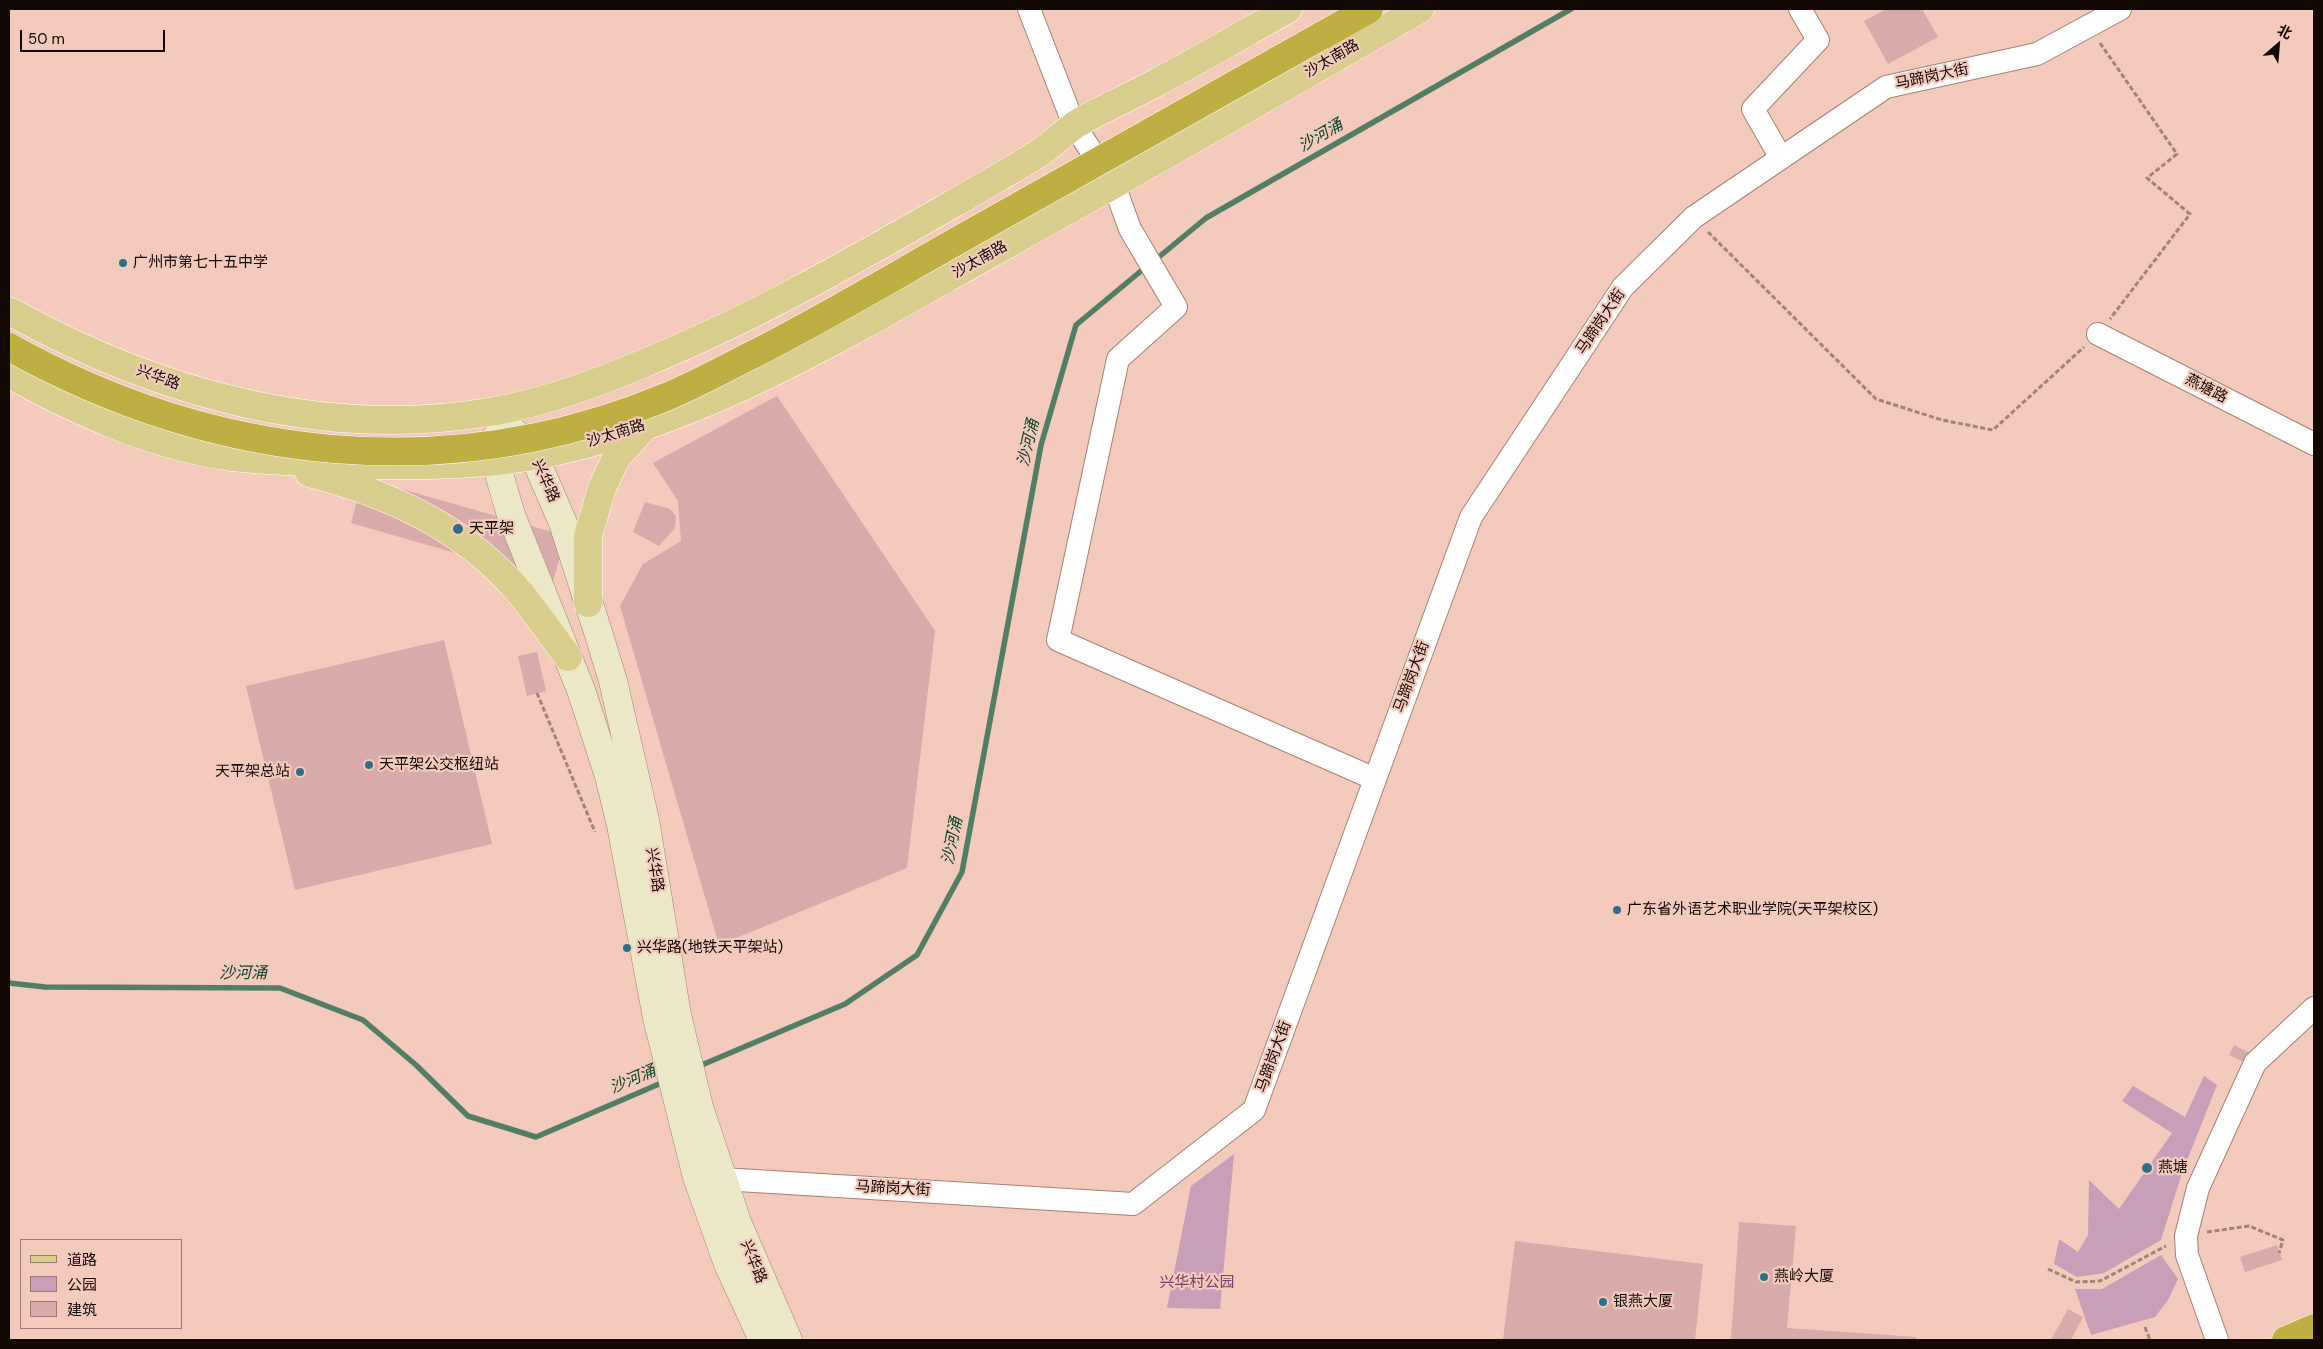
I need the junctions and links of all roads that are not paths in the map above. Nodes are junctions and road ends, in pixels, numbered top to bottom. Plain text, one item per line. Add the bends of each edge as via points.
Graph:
1 (1029, 9) edge
2 (1288, 9) edge
3 (1368, 9) edge
4 (1420, 9) edge
5 (1800, 9) edge
6 (2120, 9) edge
7 (1074, 125) junction
8 (1781, 158) junction
9 (1114, 184) junction
10 (9, 311) edge
11 (2098, 334) road end
12 (9, 347) edge
13 (9, 374) edge
14 (496, 411) junction
15 (645, 426) junction
16 (2314, 444) edge
17 (252, 458) junction
18 (516, 458) junction
19 (588, 603) junction
20 (568, 657) junction
21 (1375, 780) junction
22 (2314, 1008) edge
23 (667, 1016) junction
24 (689, 1106) junction
25 (722, 1179) junction
26 (2314, 1328) edge
27 (764, 1340) edge
28 (788, 1340) edge
29 (2217, 1340) edge
30 (2286, 1340) edge

1 - 7 street
2 - 7 main road
3 - 12 highway, bridge via 847,305 717,373 650,403 539,436 485,446 407,452 294,446 232,434 140,408 78,382
4 - 9 main road, 沙太南路
5 - 8 street via 1818,40 1754,109
6 - 8 street, 马蹄岗大街 via 2037,54 1886,87
7 - 9 street
7 - 14 main road via 1046,149 990,182 740,320 609,378
8 - 21 street, 马蹄岗大街 via 1694,217 1623,287 1470,517
9 - 15 main road, 沙太南路 via 786,366
9 - 21 street via 1130,229 1176,307 1118,359 1058,640
10 - 14 main road, 兴华路 via 79,347 163,382 222,399 304,416 386,422
11 - 16 street, 燕塘路
13 - 17 main road via 67,405 130,430 204,452
14 - 18 main road, 兴华路
14 - 18 main road, 兴华路
15 - 18 main road, 沙太南路
15 - 19 main road via 616,458 602,488 588,536
17 - 18 main road via 378,465 453,465
17 - 20 main road via 378,494 450,531 484,557 520,593
18 - 19 main road, 兴华路 via 563,523
18 - 20 main road, 兴华路 via 511,515
19 - 23 main road, 兴华路 via 613,681 645,820
20 - 23 main road, 兴华路 via 609,776
21 - 25 street, 马蹄岗大街 via 1254,1110 1133,1204
22 - 29 street via 2255,1063 2198,1188 2186,1236 2187,1255
23 - 24 main road, 兴华路
24 - 25 main road, 兴华路
24 - 27 main road, 兴华路 via 686,1141 710,1218
25 - 28 main road, 兴华路
26 - 30 highway

